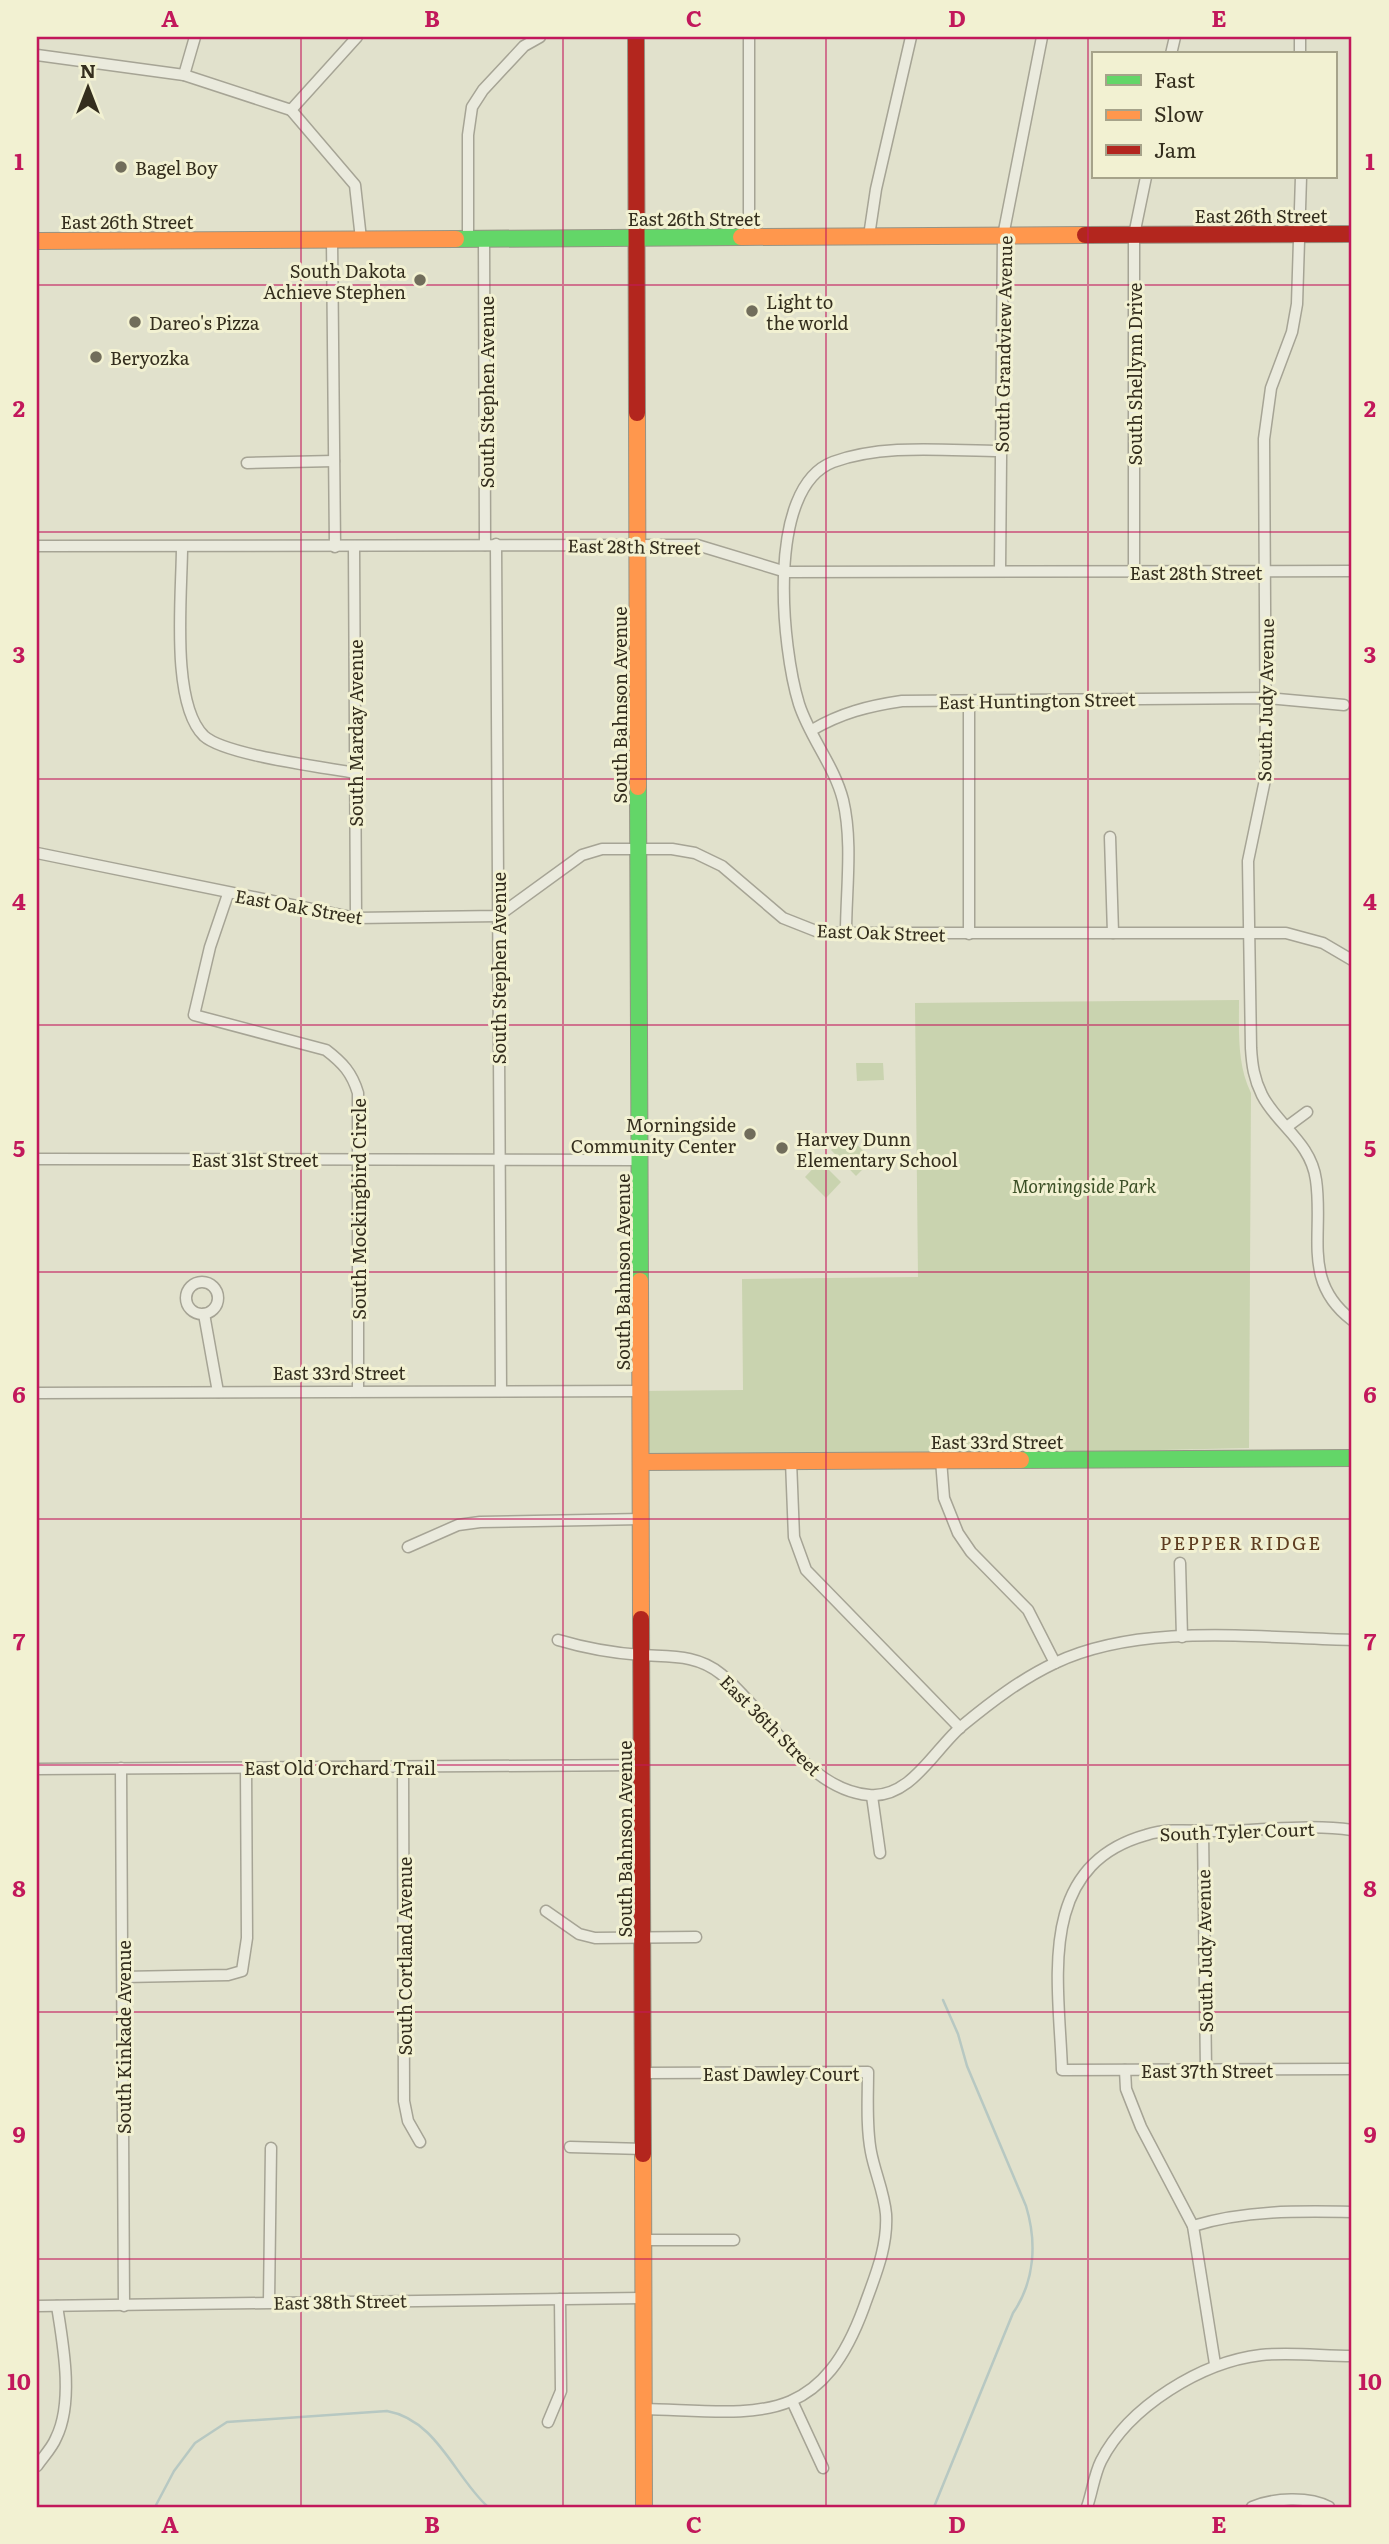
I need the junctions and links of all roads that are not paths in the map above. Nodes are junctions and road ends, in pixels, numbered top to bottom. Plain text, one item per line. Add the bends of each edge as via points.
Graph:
1 (195, 37) edge
2 (357, 37) edge
3 (540, 37) edge
4 (636, 37) edge
5 (749, 37) edge
6 (911, 37) edge
7 (1042, 37) edge
8 (37, 55) edge
9 (184, 75) junction
10 (291, 110) junction
11 (1146, 178) edge
12 (1301, 178) edge
13 (1301, 234) junction
14 (1352, 234) edge
15 (1134, 235) junction
16 (869, 236) junction
17 (1003, 236) junction
18 (749, 237) junction
19 (476, 238) junction
20 (637, 238) junction
21 (332, 239) junction
22 (361, 239) junction
23 (37, 240) edge
24 (1002, 451) junction
25 (334, 461) junction
26 (247, 463) dead end
27 (637, 544) junction
28 (491, 545) junction
29 (37, 546) edge
30 (182, 547) junction
31 (335, 547) junction
32 (354, 547) junction
33 (1000, 571) junction
34 (1352, 571) edge
35 (786, 572) junction
36 (1134, 572) junction
37 (1265, 572) junction
38 (1268, 698) junction
39 (969, 701) junction
40 (1344, 705) dead end
41 (812, 730) junction
42 (355, 773) junction
43 (1110, 837) dead end
44 (639, 847) junction
45 (37, 853) edge
46 (228, 894) junction
47 (498, 916) junction
48 (356, 918) junction
49 (846, 933) junction
50 (1113, 933) junction
51 (1251, 933) junction
52 (970, 934) junction
53 (1352, 960) edge
54 (1307, 1112) dead end
55 (1288, 1126) junction
56 (358, 1158) junction
57 (499, 1158) junction
58 (37, 1159) edge
59 (641, 1160) junction
60 (204, 1314) dead end
61 (1352, 1320) edge
62 (358, 1391) junction
63 (501, 1391) junction
64 (641, 1391) junction
65 (218, 1392) junction
66 (37, 1393) edge
67 (1352, 1458) edge
68 (940, 1460) junction
69 (791, 1461) junction
70 (642, 1462) junction
71 (642, 1519) junction
72 (408, 1548) dead end
73 (1180, 1563) dead end
74 (1182, 1637) junction
75 (558, 1640) dead end
76 (1352, 1640) edge
77 (642, 1656) junction
78 (1055, 1663) junction
79 (960, 1728) junction
80 (642, 1765) junction
81 (403, 1767) junction
82 (121, 1768) junction
83 (246, 1768) junction
84 (37, 1769) edge
85 (872, 1796) junction
86 (1352, 1830) edge
87 (1203, 1832) junction
88 (880, 1853) dead end
89 (545, 1911) dead end
90 (696, 1937) dead end
91 (644, 1939) junction
92 (123, 1977) junction
93 (1352, 2069) edge
94 (1062, 2070) joint
95 (1125, 2070) junction
96 (1206, 2070) junction
97 (644, 2073) junction
98 (420, 2142) dead end
99 (570, 2147) dead end
100 (271, 2148) dead end
101 (644, 2149) junction
102 (1352, 2212) edge
103 (1193, 2225) junction
104 (644, 2240) junction
105 (734, 2240) dead end
106 (643, 2298) junction
107 (560, 2299) junction
108 (269, 2302) junction
109 (37, 2306) edge
110 (57, 2306) junction
111 (124, 2306) junction
112 (1352, 2356) edge
113 (1215, 2364) junction
114 (792, 2401) junction
115 (644, 2409) junction
116 (548, 2422) dead end
117 (37, 2466) edge
118 (823, 2468) dead end
119 (644, 2507) edge
120 (1087, 2507) edge
121 (1252, 2507) edge
122 (1329, 2507) edge

1 - 9 street
2 - 10 street
3 - 19 street, South Stephen Avenue via 516,55 472,107 468,135
4 - 20 street, South Bahnson Avenue
5 - 18 street
6 - 16 street
7 - 17 street, South Grandview Avenue
8 - 9 street
9 - 10 street
10 - 22 street via 355,185
11 - 15 street, South Shellynn Drive
12 - 13 street, South Judy Avenue
13 - 14 street, East 26th Street
13 - 15 street, East 26th Street
13 - 37 street, South Judy Avenue via 1292,332 1272,388 1264,439
15 - 17 street, East 26th Street
15 - 36 street, South Shellynn Drive
16 - 17 street, East 26th Street
16 - 18 street, East 26th Street
17 - 24 street, South Grandview Avenue
18 - 20 street, East 26th Street
19 - 20 street, East 26th Street
19 - 22 street, East 26th Street
19 - 28 street, South Stephen Avenue
20 - 27 street, South Bahnson Avenue
21 - 22 street, East 26th Street
21 - 23 street, East 26th Street
21 - 25 street
24 - 33 street, South Grandview Avenue
24 - 35 street via 872,452 831,463 807,482 793,507 786,536
25 - 26 street
25 - 31 street
27 - 28 street, East 28th Street
27 - 35 street, East 28th Street via 697,545
27 - 44 street, South Bahnson Avenue
28 - 32 street, East 28th Street
28 - 47 street, South Stephen Avenue
29 - 30 street, East 28th Street
30 - 31 street, East 28th Street
30 - 42 street via 182,678 185,702 205,736 226,748
31 - 32 street, East 28th Street
32 - 42 street, South Marday Avenue
33 - 35 street, East 28th Street
33 - 36 street, East 28th Street
34 - 37 street, East 28th Street
35 - 41 street via 788,653 800,708
36 - 37 street, East 28th Street
37 - 38 street, South Judy Avenue
38 - 39 street, East Huntington Street
38 - 40 street, East Huntington Street
38 - 51 street, South Judy Avenue via 1266,775 1248,861
39 - 41 street, East Huntington Street via 870,706
39 - 52 street
41 - 49 street via 830,762 844,804
42 - 48 street, South Marday Avenue
43 - 50 street
44 - 47 street, East Oak Street via 582,855
44 - 49 street, East Oak Street via 709,858 796,926
44 - 59 street, South Bahnson Avenue
45 - 46 street, East Oak Street
46 - 48 street, East Oak Street
46 - 56 street, South Mockingbird Circle via 209,947 194,1015 327,1050 343,1063 354,1077 358,1093
47 - 48 street, East Oak Street
47 - 57 street, South Stephen Avenue
49 - 52 street, East Oak Street
50 - 51 street, East Oak Street
50 - 52 street, East Oak Street
51 - 53 street, East Oak Street via 1304,935
51 - 55 street, South Judy Avenue via 1253,1075 1263,1098
54 - 55 street
55 - 61 street, South Judy Avenue via 1310,1157 1317,1180 1322,1283 1336,1307
56 - 57 street, East 31st Street
56 - 58 street, East 31st Street
56 - 62 street, South Mockingbird Circle
57 - 59 street, East 31st Street
57 - 63 street, South Stephen Avenue
59 - 64 street, South Bahnson Avenue
60 - 65 street
62 - 63 street, East 33rd Street
62 - 65 street, East 33rd Street
63 - 64 street, East 33rd Street
64 - 70 street, South Bahnson Avenue
65 - 66 street, East 33rd Street
67 - 68 street, East 33rd Street
68 - 69 street, East 33rd Street
68 - 78 street via 944,1498 958,1533 1028,1610
69 - 70 street, East 33rd Street
69 - 79 street via 794,1537 806,1570
70 - 71 street, South Bahnson Avenue
71 - 72 street via 480,1522 458,1525
71 - 77 street, South Bahnson Avenue
73 - 74 street
74 - 76 street
74 - 78 street via 1108,1644
75 - 77 street, East 36th Street
77 - 80 street, South Bahnson Avenue
77 - 85 street, East 36th Street via 684,1657 720,1673 817,1773 840,1789
78 - 79 street via 1004,1693
79 - 85 street via 912,1779 887,1794
80 - 81 street, East Old Orchard Trail
80 - 91 street, South Bahnson Avenue
81 - 83 street, East Old Orchard Trail
81 - 98 street, South Cortland Avenue via 404,2101 408,2121
82 - 83 street, East Old Orchard Trail
82 - 84 street, East Old Orchard Trail
82 - 92 street, South Kinkade Avenue
83 - 92 street via 247,1938 242,1971
85 - 88 street
86 - 87 street, South Tyler Court
87 - 94 street, South Tyler Court via 1148,1834 1125,1842 1102,1856 1069,1898 1058,1950
87 - 96 street, South Judy Avenue
89 - 91 street via 579,1934
90 - 91 street
91 - 97 street, South Bahnson Avenue
92 - 111 street, South Kinkade Avenue
93 - 96 street, East 37th Street
94 - 95 street, East 37th Street
95 - 96 street, East 37th Street
95 - 103 street via 1126,2089 1141,2127
97 - 101 street, South Bahnson Avenue
97 - 114 street, East Dawley Court via 868,2072 871,2152 883,2190 886,2240 853,2338 840,2361 827,2378
99 - 101 street
100 - 108 street
101 - 104 street, South Bahnson Avenue
102 - 103 street via 1258,2212
103 - 113 street
104 - 105 street
104 - 106 street, South Bahnson Avenue
106 - 107 street, East 38th Street
106 - 115 street, South Bahnson Avenue
107 - 108 street, East 38th Street
107 - 116 street via 561,2391
108 - 111 street, East 38th Street
109 - 110 street, East 38th Street
110 - 111 street, East 38th Street
110 - 117 street via 66,2360 61,2424
112 - 113 street via 1263,2355
113 - 120 street via 1168,2391 1125,2428 1101,2461
114 - 115 street, East Dawley Court via 742,2412
114 - 118 street
115 - 119 street, South Bahnson Avenue
121 - 122 street via 1280,2501

